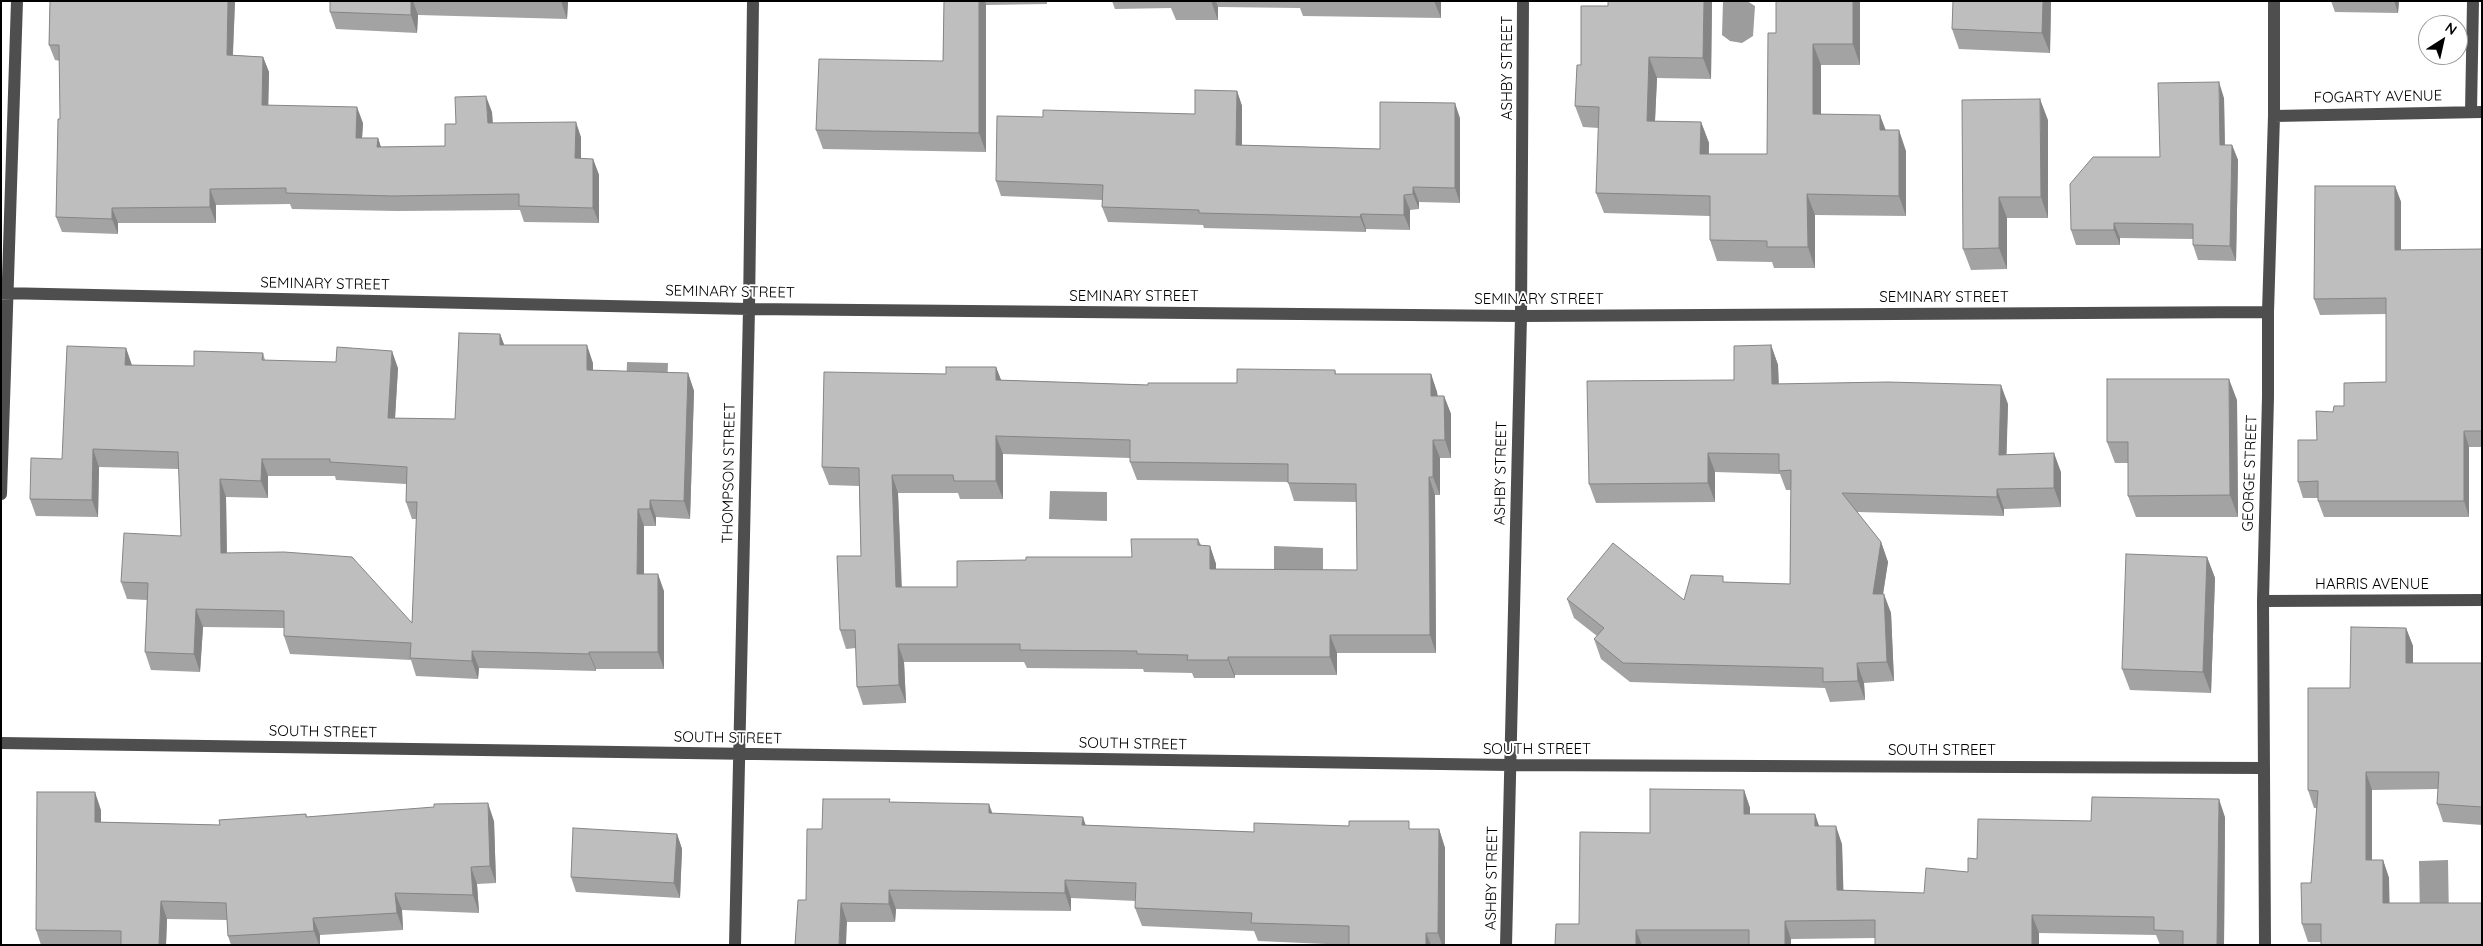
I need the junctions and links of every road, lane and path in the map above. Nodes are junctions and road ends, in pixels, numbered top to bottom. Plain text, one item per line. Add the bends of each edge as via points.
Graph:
1 (17, 1) edge
2 (753, 1) edge
3 (1523, 1) edge
4 (2274, 1) edge
5 (2473, 1) edge
6 (2476, 112) edge
7 (2274, 116) junction
8 (4, 294) edge
9 (750, 310) junction
10 (2268, 312) junction
11 (1521, 316) junction
12 (1, 494) edge
13 (2482, 600) edge
14 (2263, 602) junction
15 (1, 743) edge
16 (739, 754) junction
17 (1510, 765) junction
18 (2264, 768) junction
19 (735, 945) edge
20 (1506, 945) edge
21 (2265, 945) edge

1 - 8 street
2 - 9 street, THOMPSON STREET
3 - 11 street, ASHBY STREET
4 - 7 street, GEORGE STREET
5 - 6 street
6 - 7 street, FOGARTY AVENUE
7 - 10 street, GEORGE STREET
8 - 9 street, SEMINARY STREET
8 - 12 street
9 - 11 street, SEMINARY STREET
9 - 16 street, THOMPSON STREET
10 - 11 street, SEMINARY STREET
10 - 14 street, GEORGE STREET
11 - 17 street, ASHBY STREET
13 - 14 street, HARRIS AVENUE
14 - 18 street, GEORGE STREET
15 - 16 street, SOUTH STREET
16 - 17 street, SOUTH STREET
16 - 19 street, THOMPSON STREET
17 - 18 street, SOUTH STREET
17 - 20 street, ASHBY STREET
18 - 21 street, GEORGE STREET

